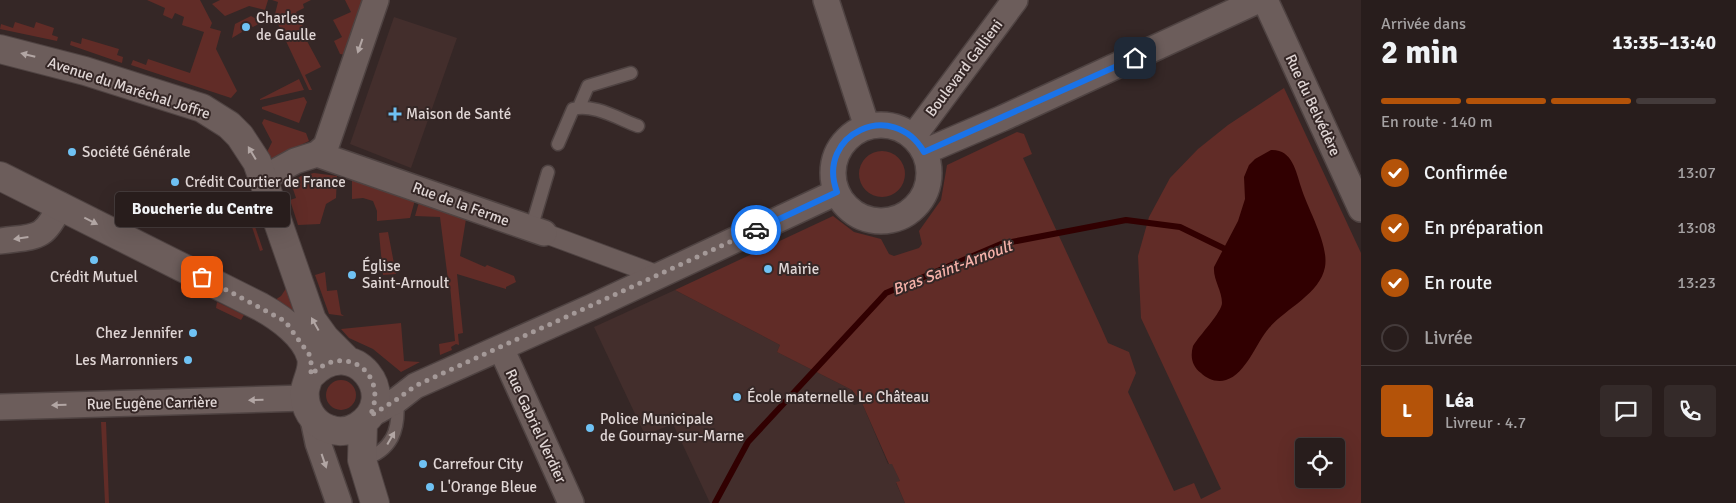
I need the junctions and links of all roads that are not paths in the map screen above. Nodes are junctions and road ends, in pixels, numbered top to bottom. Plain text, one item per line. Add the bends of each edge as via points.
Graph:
1 (376, 0) edge
2 (826, 0) edge
3 (1015, 0) edge
4 (1259, 0) edge
5 (1265, 0) edge
6 (0, 49) edge
7 (631, 73) dead end
8 (579, 107) junction
9 (638, 126) dead end
10 (867, 127) junction
11 (558, 144) dead end
12 (919, 144) junction
13 (316, 154) junction
14 (548, 172) dead end
15 (0, 176) edge
16 (264, 178) junction
17 (837, 192) junction
18 (60, 205) junction
19 (1361, 209) edge
20 (537, 231) junction
21 (0, 241) edge
22 (660, 276) junction
23 (500, 348) junction
24 (346, 360) junction
25 (371, 377) junction
26 (406, 393) junction
27 (315, 405) junction
28 (0, 407) edge
29 (367, 419) junction
30 (362, 460) junction
31 (339, 503) edge
32 (365, 503) edge
33 (375, 503) edge
34 (571, 503) edge

1 -> 13 street via 326,146
2 - 10 street
3 - 12 street, Boulevard Gallieni
4 - 12 street via 1018,112
5 - 19 street, Rue du Belvédère
16 -> 6 main road, Avenue du Maréchal Joffre via 240,136 202,108 85,71
7 - 8 lane via 588,86
8 - 9 lane
8 - 11 lane via 570,114
10 - 12 street via 895,127
10 - 17 street via 850,137 838,153 833,173
12 - 17 street via 929,169 926,192 916,206 902,216 886,221 868,219 852,211
13 - 16 street via 294,161
13 - 20 street, Rue de la Ferme
14 - 20 lane
15 - 18 main road
24 -> 16 main road, Avenue du Maréchal Joffre via 312,320
17 - 22 street
18 -> 21 street via 47,230 37,236
18 -> 27 main road via 275,314 291,327 311,357
20 - 22 street, Rue de la Ferme
22 - 23 street
23 - 26 street
23 - 34 street, Rue Gabriel Verdier
24 - 25 main road, Avenue du Maréchal Joffre via 365,369
24 - 27 main road via 327,362
25 - 26 street
25 - 29 main road via 376,397
26 - 29 street
30 -> 26 lane via 376,456 391,439
27 -> 28 street, Rue Eugène Carrière
27 - 29 main road via 348,430
27 -> 31 street via 318,443
27 - 32 main road via 351,465
29 - 30 main road
30 - 33 main road

